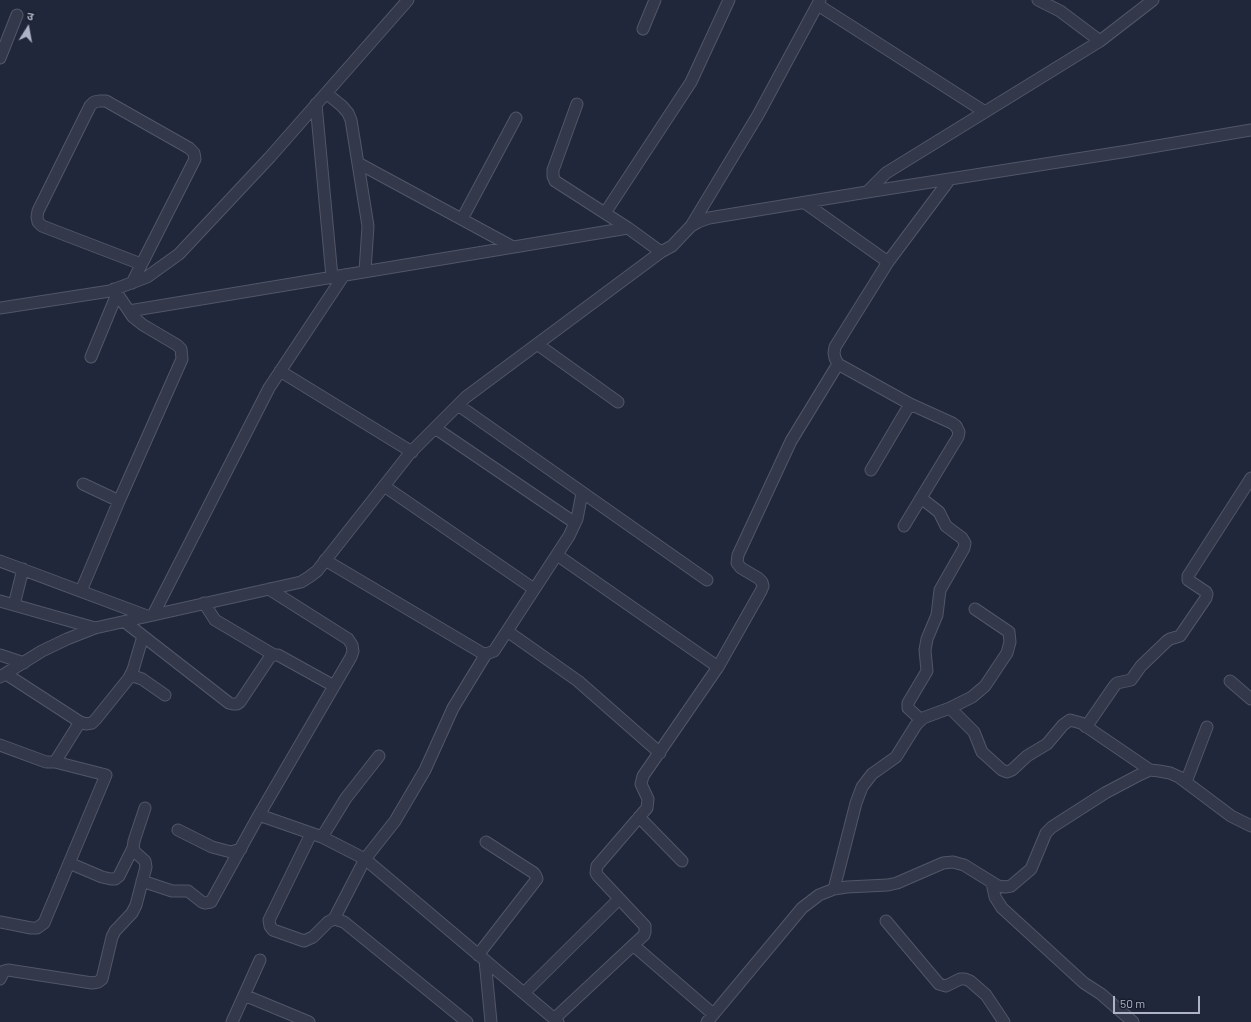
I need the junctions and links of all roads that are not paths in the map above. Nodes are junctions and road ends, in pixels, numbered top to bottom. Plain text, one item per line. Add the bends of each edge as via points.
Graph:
1 (408, 0) edge
2 (655, 0) edge
3 (729, 0) edge
4 (1038, 0) edge
5 (1153, 0) edge
6 (819, 2) edge
7 (1056, 4) edge
8 (17, 15) dead end
9 (643, 29) dead end
10 (1100, 41) junction
11 (0, 58) edge
12 (326, 93) junction
13 (316, 104) junction
14 (577, 104) dead end
15 (986, 112) junction
16 (516, 118) dead end
17 (1251, 130) edge
18 (358, 163) junction
19 (950, 179) junction
20 (867, 192) junction
21 (805, 203) junction
22 (605, 213) junction
23 (462, 219) junction
24 (691, 226) junction
25 (628, 228) junction
26 (512, 247) junction
27 (661, 252) junction
28 (888, 262) junction
29 (141, 264) junction
30 (365, 271) junction
31 (344, 275) junction
32 (332, 277) junction
33 (132, 283) junction
34 (115, 292) junction
35 (0, 308) edge
36 (129, 311) junction
37 (537, 344) junction
38 (91, 358) dead end
39 (838, 364) junction
40 (280, 371) junction
41 (618, 402) dead end
42 (910, 404) junction
43 (458, 405) junction
44 (435, 428) junction
45 (412, 452) junction
46 (870, 470) dead end
47 (1251, 478) edge
48 (83, 484) dead end
49 (384, 486) junction
50 (582, 493) junction
51 (921, 498) junction
52 (119, 501) junction
53 (576, 523) junction
54 (904, 526) dead end
55 (557, 555) junction
56 (325, 560) junction
57 (0, 561) edge
58 (23, 569) junction
59 (707, 580) dead end
60 (269, 589) junction
61 (534, 590) junction
62 (81, 591) junction
63 (0, 601) edge
64 (204, 603) junction
65 (14, 605) junction
66 (975, 609) dead end
67 (150, 616) junction
68 (125, 622) junction
69 (95, 628) junction
70 (507, 631) junction
71 (143, 636) junction
72 (486, 654) junction
73 (0, 655) edge
74 (274, 655) junction
75 (24, 663) junction
76 (718, 667) junction
77 (3, 675) edge
78 (129, 678) junction
79 (1230, 681) dead end
80 (334, 686) junction
81 (165, 695) dead end
82 (1251, 699) edge
83 (950, 708) junction
84 (921, 720) junction
85 (80, 722) junction
86 (1086, 727) junction
87 (1206, 727) dead end
88 (0, 745) edge
89 (660, 752) junction
90 (379, 756) dead end
91 (55, 762) junction
92 (1150, 770) junction
93 (1186, 782) junction
94 (145, 808) dead end
95 (259, 815) junction
96 (638, 817) junction
97 (1251, 826) edge
98 (178, 830) dead end
99 (317, 836) junction
100 (486, 842) dead end
101 (133, 848) junction
102 (241, 849) junction
103 (365, 859) junction
104 (682, 861) dead end
105 (70, 863) junction
106 (142, 882) junction
107 (992, 883) junction
108 (834, 889) junction
109 (619, 898) junction
110 (334, 919) junction
111 (886, 921) dead end
112 (0, 922) edge
113 (634, 945) junction
114 (482, 958) junction
115 (260, 960) dead end
116 (0, 979) edge
117 (524, 993) junction
118 (244, 995) junction
119 (710, 1018) edge
120 (556, 1020) edge
121 (232, 1022) edge
122 (309, 1022) edge
123 (467, 1022) edge
124 (491, 1022) edge
125 (1004, 1022) edge
126 (1133, 1022) edge

1 - 12 street
2 - 9 street
3 - 22 street via 690,82
4 - 7 street
5 - 10 street
6 - 15 street
6 - 24 street via 758,115
7 - 10 street
8 - 11 street
10 - 15 street
12 - 13 street
12 - 18 street via 342,106 349,116
13 - 32 street
13 - 33 street via 270,158 179,254 147,277
14 - 22 street via 553,176 555,181
15 - 20 street via 886,173
16 - 23 street
17 - 19 street
18 - 23 street
18 - 30 street via 368,226
19 - 20 street
19 - 28 street
20 - 21 street
21 - 24 street via 709,218
21 - 28 street
22 - 25 street
23 - 26 street
24 - 27 street via 672,246
25 - 26 street
25 - 27 street
26 - 30 street
27 - 37 street
28 - 39 street via 835,347 834,353
29 - 29 street via 42,226 38,222 38,211 90,106 99,100 106,101 194,153 195,159
29 - 33 street
30 - 31 street
31 - 32 street
31 - 40 street
32 - 36 street
33 - 34 street
34 - 35 street
34 - 36 street
34 - 38 street
36 - 52 street via 143,325 177,344 181,349 182,359
37 - 41 street
37 - 43 street
39 - 42 street
39 - 76 street via 791,441 738,555 737,563 741,568 758,578 763,586
40 - 45 street
40 - 67 street
42 - 46 street
42 - 51 street via 952,423 959,432
43 - 44 street
43 - 50 street
44 - 45 street
44 - 53 street
45 - 49 street
47 - 86 street via 1188,576 1188,580 1206,592 1206,598 1180,636 1167,641 1141,666 1131,680 1115,685
48 - 52 street
49 - 56 street
49 - 61 street
50 - 53 street
50 - 59 street
51 - 54 street
51 - 84 street via 939,512 946,526 965,543 940,590 936,615 925,650 927,671 908,703 908,708
52 - 62 street
53 - 55 street
55 - 61 street
55 - 76 street
56 - 60 street via 305,580
56 - 72 street
57 - 58 street
58 - 62 street
58 - 65 street
60 - 64 street
60 - 80 street via 348,639 353,651
61 - 70 street
62 - 67 street
63 - 65 street
64 - 67 street
64 - 74 street via 215,620
65 - 69 street
66 - 83 street via 1009,632 1010,642 1007,653 985,686 972,697
67 - 68 street
68 - 69 street
68 - 71 street
69 - 75 street via 42,651
70 - 72 street via 494,651
70 - 89 street via 578,681
71 - 74 street via 232,704 240,702 270,657
71 - 78 street
72 - 103 street via 450,713 425,770 395,821
73 - 75 street
74 - 80 street
75 - 77 street
76 - 89 street
77 - 85 street
78 - 81 street via 133,676 142,679
78 - 85 street via 92,723
79 - 82 street
80 - 95 street
83 - 84 street
83 - 86 street via 974,732 982,752 1007,772 1047,744 1070,720
84 - 108 street via 896,757 872,774 862,787
85 - 91 street
86 - 92 street
87 - 93 street
88 - 91 street via 46,762
89 - 96 street via 642,781 648,804
90 - 99 street
91 - 105 street via 106,775
92 - 93 street via 1170,773
92 - 107 street via 1100,796 1052,826 1046,833 1031,869 1010,886
93 - 97 street via 1231,816
94 - 101 street
95 - 99 street
95 - 102 street
96 - 104 street
96 - 109 street via 596,869 598,876
98 - 102 street via 212,847 231,852
99 - 103 street
99 - 110 street via 269,920 270,926 273,930 304,941 309,940
100 - 114 street via 534,873 537,879
101 - 105 street via 115,879 102,877
101 - 106 street via 145,861
102 - 106 street via 211,902 202,902 188,891 172,891
103 - 110 street
103 - 114 street
105 - 112 street via 41,926 31,928
106 - 116 street via 136,906 112,937 102,979 98,982 8,970 4,971
107 - 108 street via 953,862 942,863 888,885
107 - 126 street via 995,897 1002,908 1084,984 1101,994
108 - 119 street via 819,895 802,908
109 - 113 street via 646,929
109 - 117 street
110 - 123 street via 344,922
111 - 125 street via 939,984 946,986 965,978 986,995
113 - 119 street
113 - 120 street
114 - 117 street
114 - 124 street
115 - 118 street
117 - 120 street
118 - 121 street
118 - 122 street

